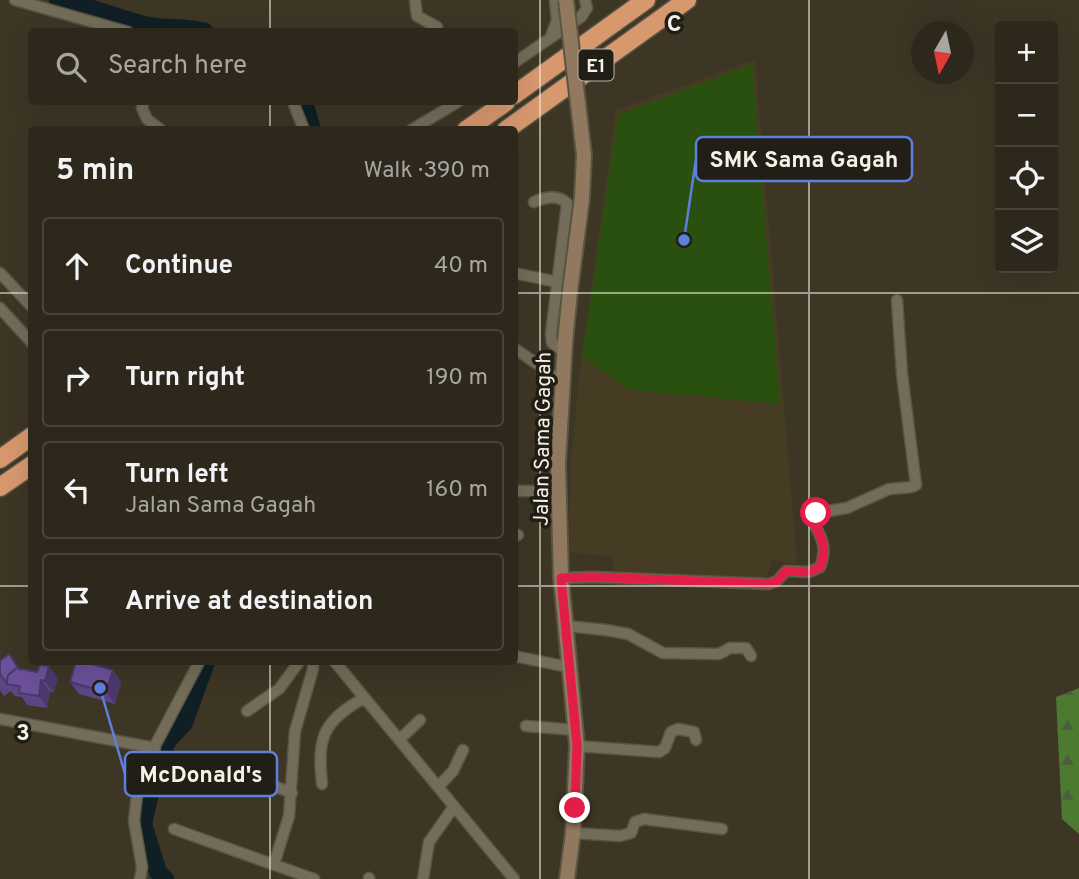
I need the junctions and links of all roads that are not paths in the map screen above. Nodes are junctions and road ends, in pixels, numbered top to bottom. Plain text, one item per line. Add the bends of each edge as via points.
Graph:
1 (15, 0) edge
2 (415, 0) edge
3 (555, 0) edge
4 (566, 0) edge
5 (585, 0) edge
6 (646, 0) edge
7 (687, 0) edge
8 (437, 27) dead end
9 (114, 28) edge
10 (550, 38) junction
11 (518, 59) edge
12 (518, 93) edge
13 (143, 105) edge
14 (294, 105) edge
15 (502, 105) edge
16 (443, 106) edge
17 (156, 126) edge
18 (302, 126) edge
19 (416, 126) edge
20 (472, 126) edge
21 (512, 126) edge
22 (534, 202) dead end
23 (0, 273) edge
24 (518, 274) edge
25 (557, 282) junction
26 (897, 300) dead end
27 (28, 303) edge
28 (0, 308) edge
29 (28, 339) edge
30 (518, 351) edge
31 (564, 352) junction
32 (563, 382) junction
33 (28, 437) edge
34 (28, 438) edge
35 (0, 453) edge
36 (0, 459) edge
37 (28, 468) edge
38 (0, 487) edge
39 (518, 491) edge
40 (560, 491) junction
41 (561, 578) junction
42 (566, 626) junction
43 (751, 656) dead end
44 (518, 657) edge
45 (197, 665) edge
46 (297, 665) edge
47 (313, 665) edge
48 (337, 665) edge
49 (568, 667) junction
50 (364, 698) junction
51 (247, 711) dead end
52 (0, 719) edge
53 (420, 720) dead end
54 (526, 726) dead end
55 (576, 730) junction
56 (399, 740) junction
57 (696, 740) dead end
58 (577, 746) junction
59 (155, 747) junction
60 (463, 750) dead end
61 (206, 760) dead end
62 (322, 784) dead end
63 (438, 787) junction
64 (292, 793) junction
65 (453, 808) junction
66 (174, 829) dead end
67 (722, 829) dead end
68 (573, 833) junction
69 (274, 864) junction
70 (140, 879) edge
71 (314, 879) edge
72 (423, 879) edge
73 (513, 879) edge
74 (568, 879) edge

1 - 9 street
2 - 8 street via 417,16
3 - 10 street via 556,29
4 - 31 street, Jalan Sama Gagah, bridge via 584,155
5 - 10 street via 587,8 581,17
6 - 12 highway, E1
7 - 21 highway, E1
10 - 11 street
13 - 17 street via 147,119
14 - 18 street
15 - 20 highway
16 - 19 street
22 - 25 street via 552,197 566,202
23 - 27 street
24 - 25 street
25 - 31 street via 551,334 552,343
26 - 41 street via 916,485 889,489 848,508 816,513 814,524 825,550 820,567 809,572 786,571 769,584
28 - 29 street
30 - 32 street
31 - 32 street, Jalan Sama Gagah
32 - 40 street, Jalan Sama Gagah
33 - 35 highway
34 - 36 highway
37 - 38 highway
39 - 40 street
40 - 41 street, Jalan Sama Gagah
41 - 42 street, Jalan Sama Gagah
42 - 43 street via 628,634 663,653 719,654 737,647 746,648
42 - 49 street, Jalan Sama Gagah
44 - 49 street
45 - 59 street
46 - 51 street via 279,689
47 - 64 street via 293,740
48 - 50 street
49 - 55 street, Jalan Sama Gagah
50 - 56 street
50 - 62 street via 330,722 321,749
52 - 59 street
53 - 56 street
54 - 55 street
55 - 58 street, Jalan Sama Gagah
56 - 63 street
57 - 58 street via 694,732 678,729 659,752
58 - 68 street, Jalan Sama Gagah
59 - 70 street via 137,795 134,821
60 - 63 street
61 - 64 street
63 - 65 street
64 - 69 street
65 - 72 street via 429,842
65 - 73 street
66 - 69 street
67 - 68 street via 644,819 635,822 631,833 620,836
68 - 74 street, Jalan Sama Gagah
69 - 71 street

